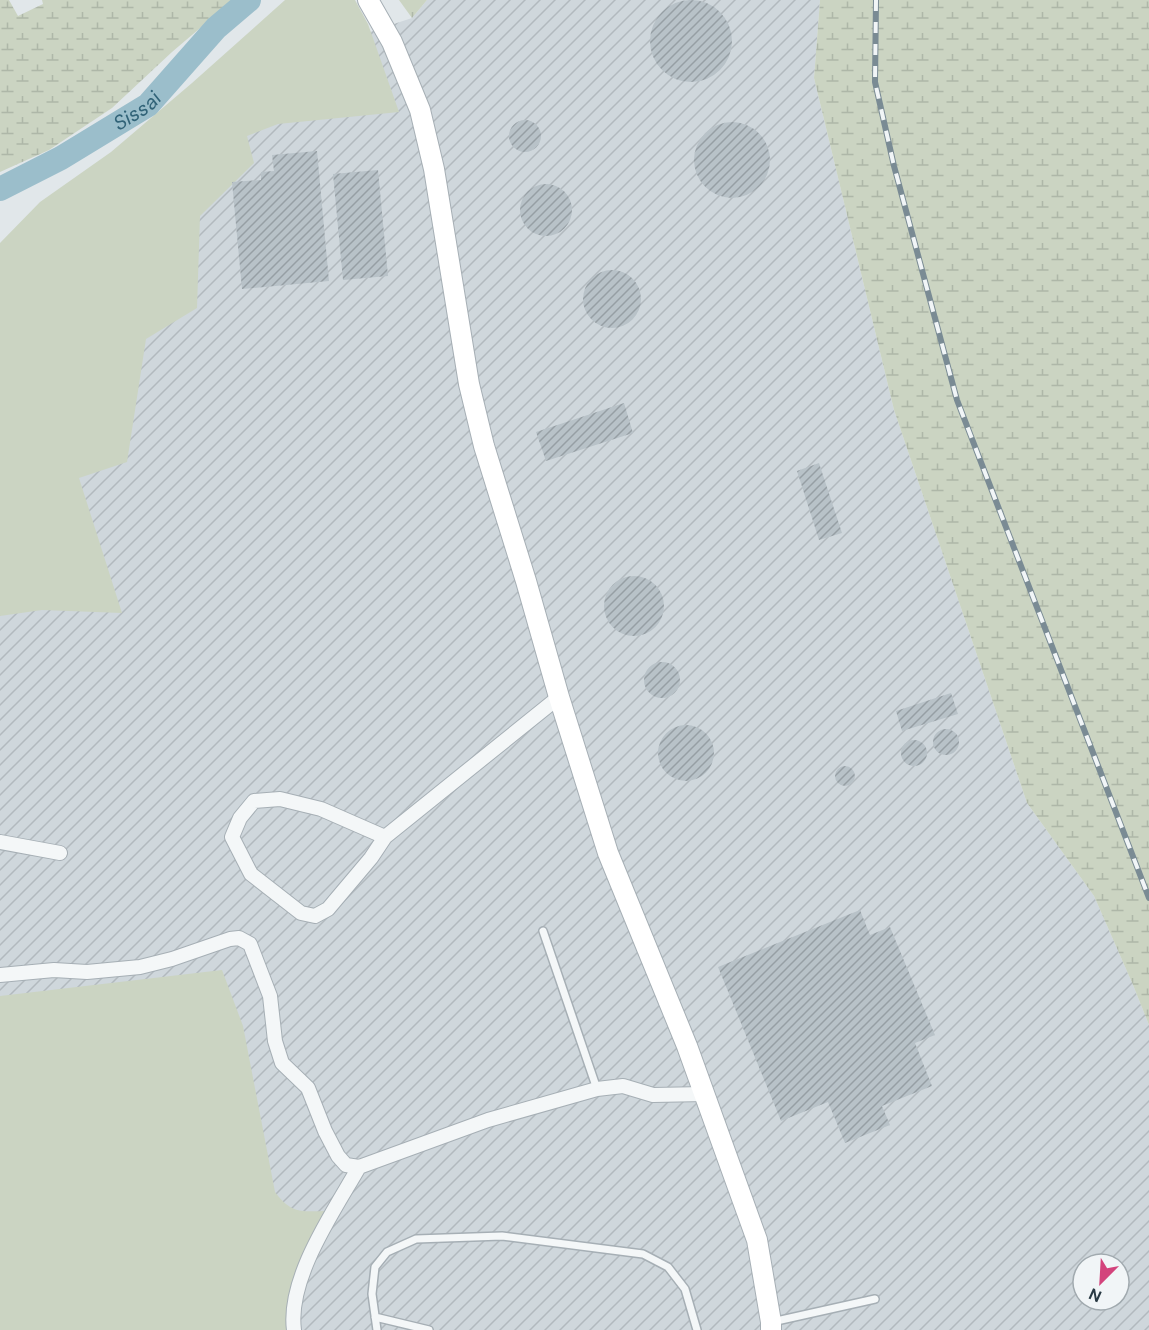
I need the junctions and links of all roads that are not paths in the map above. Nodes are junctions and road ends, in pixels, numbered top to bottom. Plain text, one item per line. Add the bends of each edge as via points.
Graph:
1 (368, 0) edge
2 (559, 697) junction
3 (386, 837) junction
4 (0, 843) edge
5 (60, 854) dead end
6 (543, 931) dead end
7 (0, 975) edge
8 (597, 1089) junction
9 (705, 1094) junction
10 (359, 1167) junction
11 (875, 1299) dead end
12 (375, 1317) junction
13 (771, 1326) edge
14 (294, 1330) edge
15 (377, 1330) edge
16 (429, 1330) edge
17 (697, 1330) edge

1 - 2 street via 392,42 420,110 434,169 469,384
2 - 3 street
2 - 9 street via 608,853
3 - 3 street via 328,909 315,916 301,913 251,874 232,837 240,818 254,801 280,799 321,808
4 - 5 street
6 - 8 lane
7 - 10 street via 140,967 230,939 244,940 250,944 270,996 275,1041 282,1063 308,1088 338,1156 346,1165
8 - 9 street via 622,1086 653,1095
8 - 10 street via 477,1124
9 - 13 street via 757,1240
10 - 14 street via 309,1259 295,1304
11 - 13 lane
12 - 15 lane
12 - 16 lane
12 - 17 lane via 375,1267 387,1252 416,1239 502,1236 642,1254 668,1267 686,1288

